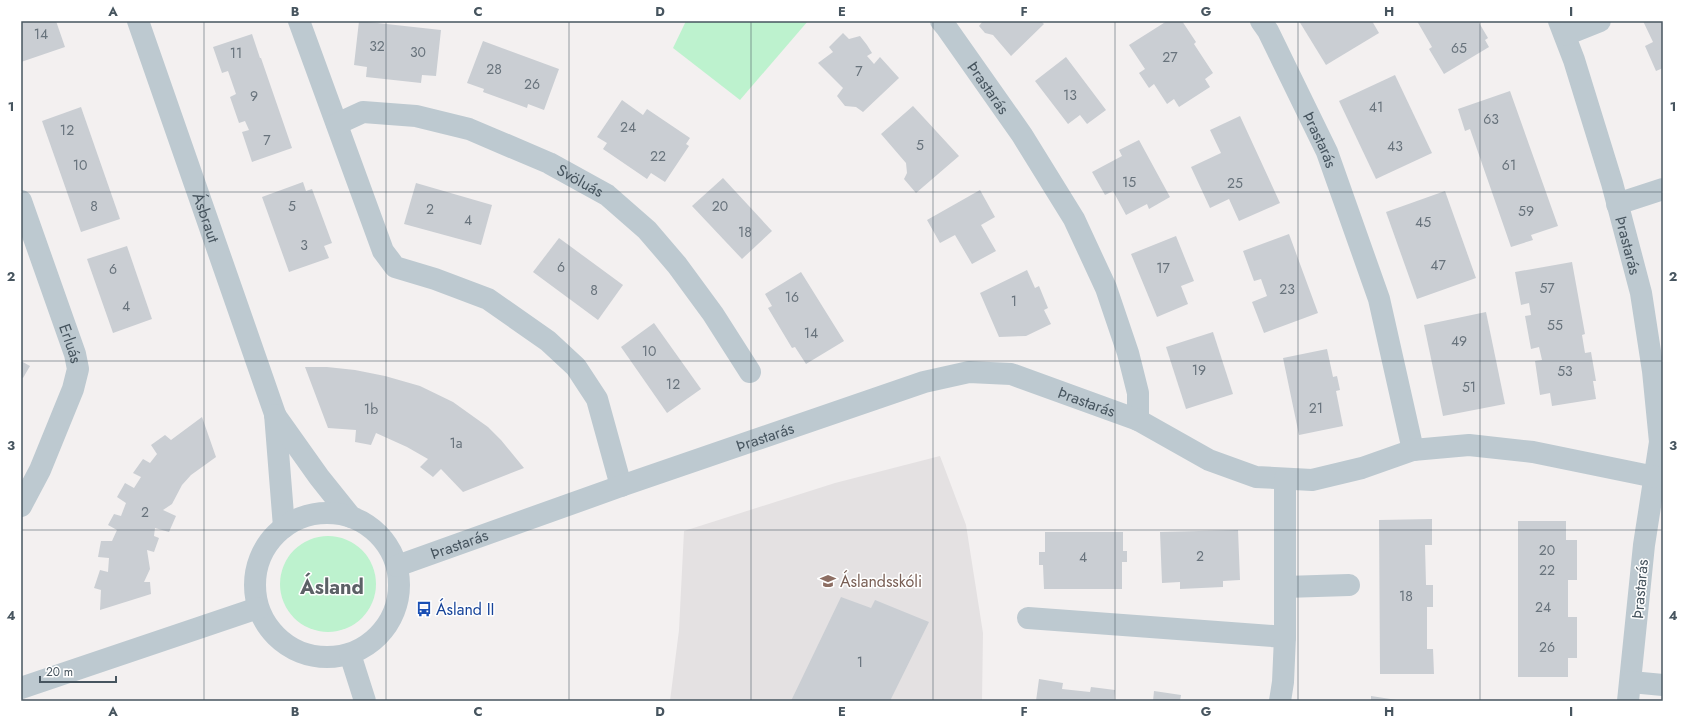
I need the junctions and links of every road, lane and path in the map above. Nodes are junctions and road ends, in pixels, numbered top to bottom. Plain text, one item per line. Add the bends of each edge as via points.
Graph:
1 (138, 21) edge
2 (299, 21) edge
3 (940, 21) edge
4 (1261, 21) edge
5 (1600, 21) edge
6 (1562, 28) edge
7 (337, 124) junction
8 (1663, 189) edge
9 (21, 201) edge
10 (1617, 204) junction
11 (750, 372) dead end
12 (1659, 383) edge
13 (275, 414) junction
14 (1138, 420) junction
15 (1413, 450) junction
16 (1655, 477) junction
17 (1285, 479) junction
18 (622, 486) junction
19 (21, 506) edge
20 (351, 516) junction
21 (284, 527) junction
22 (397, 566) junction
23 (1350, 585) dead end
24 (1285, 587) junction
25 (258, 608) junction
26 (1028, 618) dead end
27 (1285, 637) junction
28 (350, 654) junction
29 (22, 682) edge
30 (1663, 685) edge
31 (1630, 692) edge
32 (365, 701) edge
33 (1280, 701) edge

1 - 13 street, Ásbraut
2 - 7 street
3 - 14 street, Þrastarás via 1022,135 1074,219 1106,288 1128,352 1138,393
4 - 15 street, Þrastarás via 1327,152 1376,291
5 - 6 street
6 - 10 street, Þrastarás via 1606,160
7 - 11 street, Svöluás via 363,112 416,116 469,129 549,163 607,195 647,230 677,265 713,314
7 - 18 street via 383,251 395,267 488,299 548,342 576,367 597,399
8 - 10 street
9 - 19 street, Erluás via 78,369 73,389 40,470
10 - 12 street, Þrastarás via 1641,293
12 - 16 street, Þrastarás via 1660,442
13 - 20 street, Ásbraut via 319,477
13 - 21 street, Ásbraut
14 - 17 street, Þrastarás via 1209,460 1256,477
14 - 18 street, Þrastarás via 1011,374 969,372 924,382
15 - 16 street, Þrastarás via 1469,445 1533,452
15 - 17 street, Þrastarás via 1362,468 1312,480
16 - 31 street, Þrastarás via 1644,545
17 - 24 street
18 - 22 street, Þrastarás
20 - 21 street via 328,513 304,516
20 - 22 street via 371,528 387,545
21 - 25 street via 268,543 257,563 254,586
22 - 28 street via 399,581 395,610 384,629 369,644
23 - 24 street
24 - 27 street
25 - 28 street via 269,628 285,644 305,654 327,658
25 - 29 street
26 - 27 street
27 - 33 street
28 - 32 street
30 - 31 street

